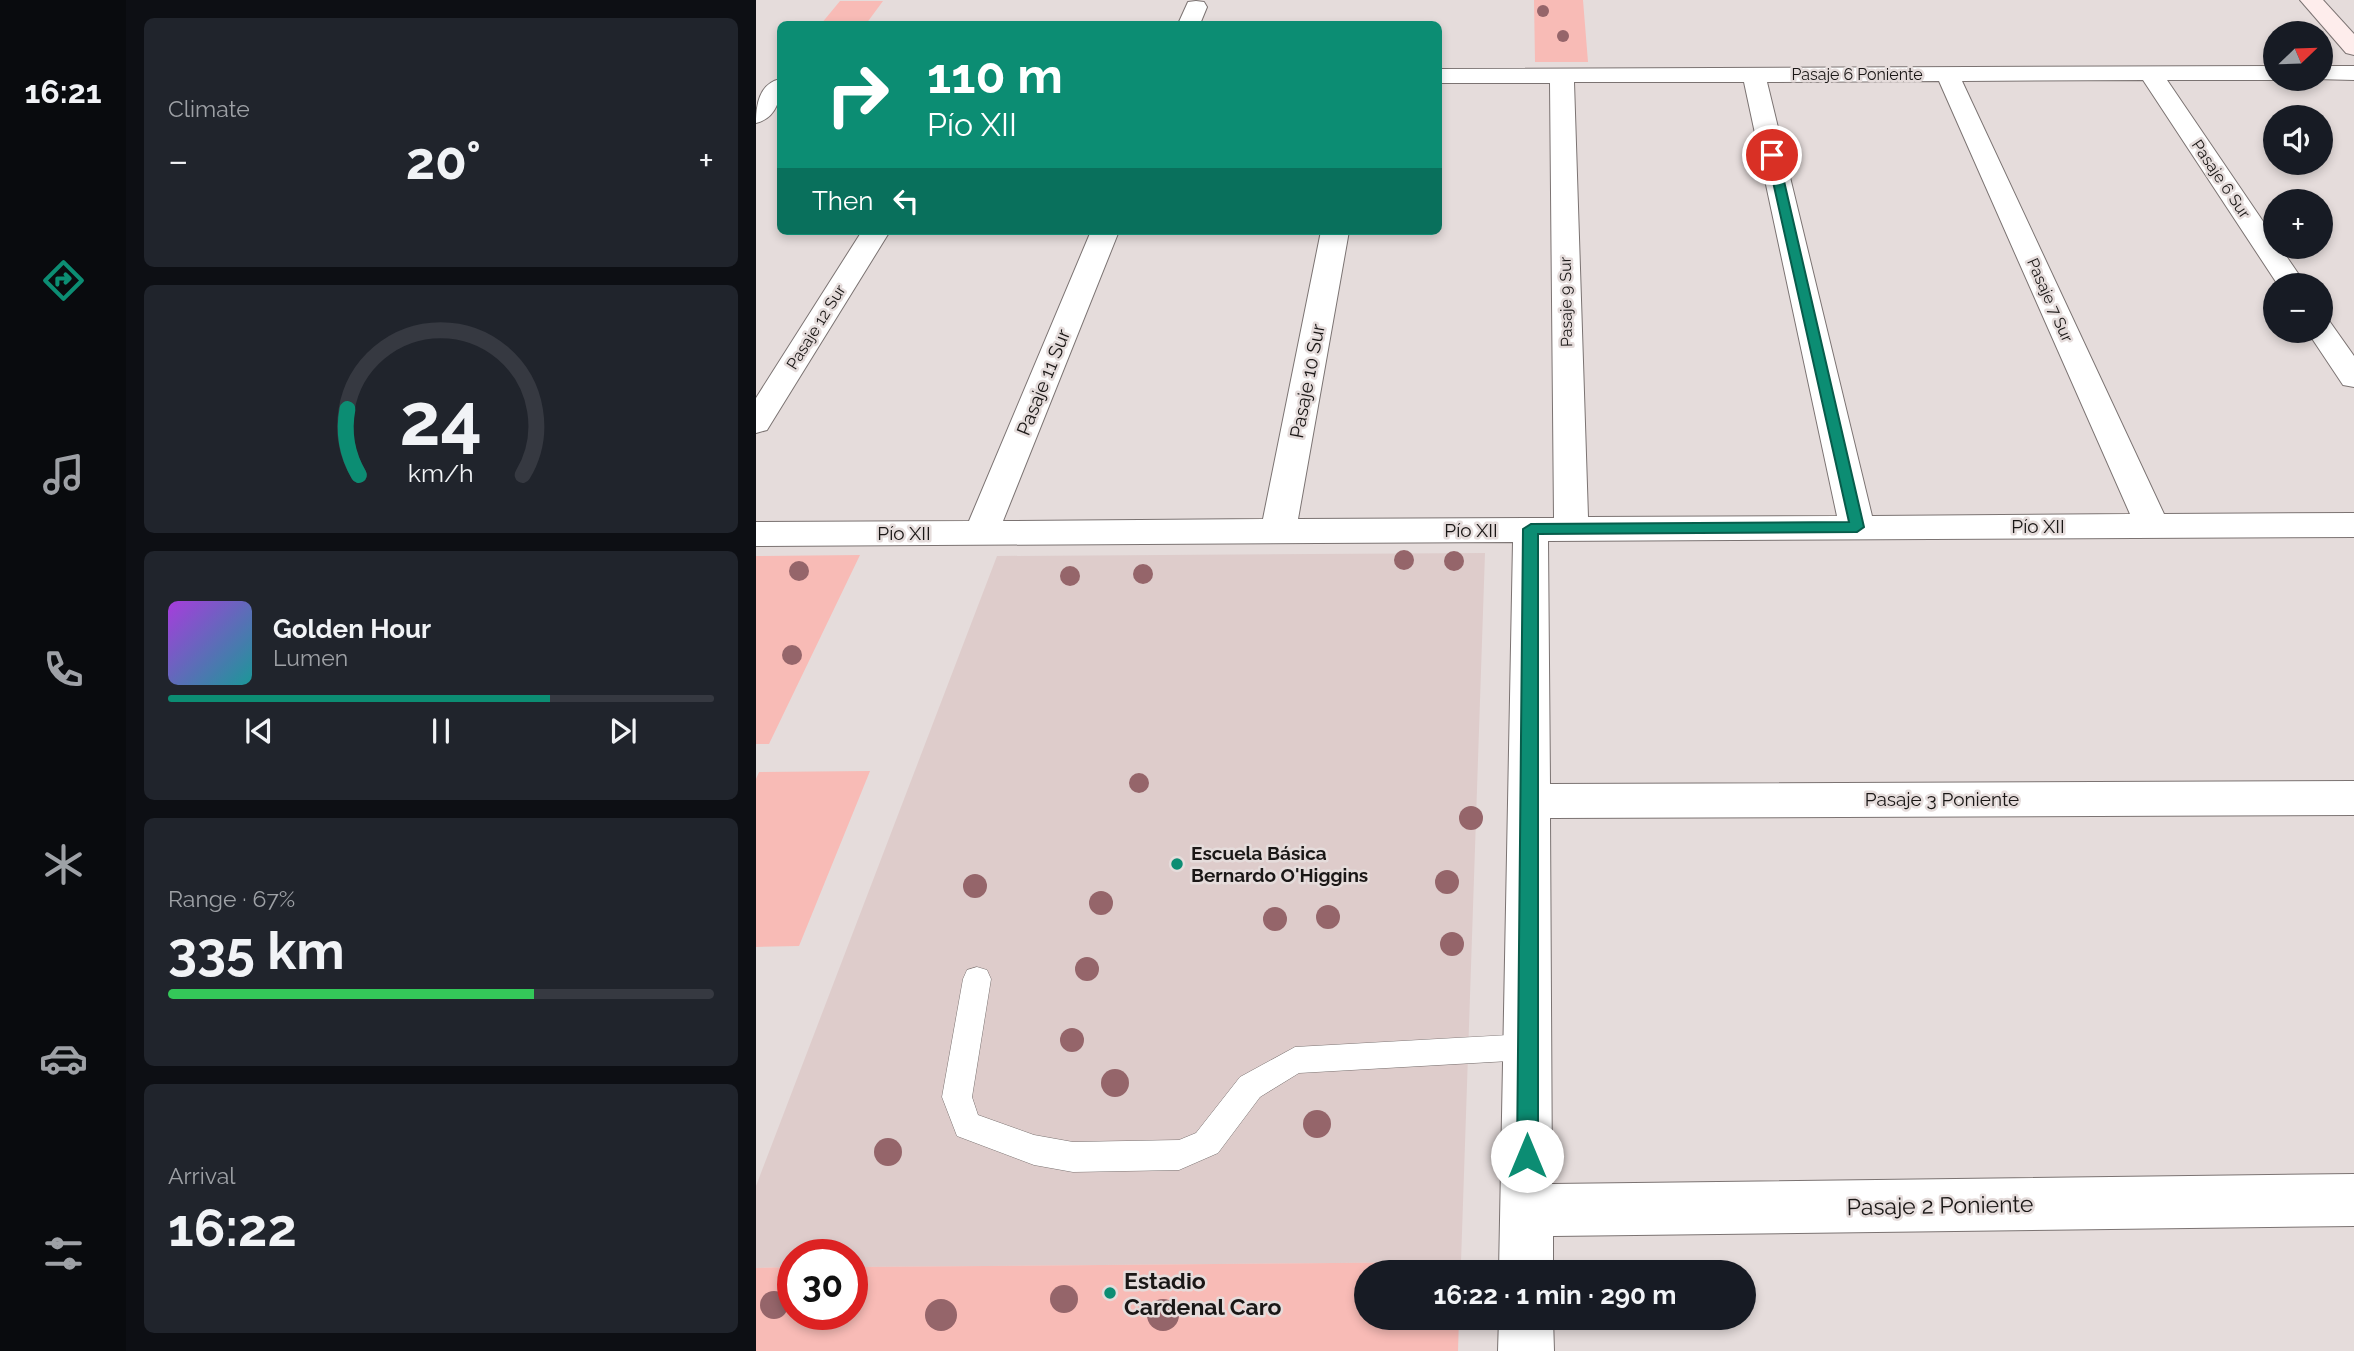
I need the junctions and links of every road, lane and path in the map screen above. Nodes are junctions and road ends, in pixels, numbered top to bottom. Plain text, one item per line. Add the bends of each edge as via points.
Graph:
1 (2311, 0) edge
2 (2354, 48) edge
3 (2150, 73) junction
4 (2263, 73) edge
5 (2333, 73) edge
6 (2354, 73) edge
7 (1947, 74) junction
8 (1562, 75) junction
9 (1754, 75) junction
10 (1442, 76) edge
11 (756, 79) edge
12 (777, 79) edge
13 (777, 90) edge
14 (756, 116) edge
15 (874, 235) edge
16 (1103, 235) edge
17 (1334, 235) edge
18 (2284, 273) edge
19 (2330, 343) edge
20 (2354, 378) edge
21 (756, 424) edge
22 (2354, 525) edge
23 (2152, 526) junction
24 (1857, 527) junction
25 (1551, 529) junction
26 (1278, 531) junction
27 (981, 533) junction
28 (756, 534) edge
29 (2354, 798) edge
30 (1529, 801) junction
31 (977, 979) dead end
32 (1528, 1047) junction
33 (2354, 1200) edge
34 (1527, 1210) junction
35 (1526, 1260) edge
36 (1526, 1330) edge
37 (1526, 1351) edge

1 - 2 street
3 - 4 street, Pasaje 6 Poniente
3 - 7 street, Pasaje 6 Poniente
3 - 18 street, Pasaje 6 Sur
5 - 6 street
7 - 9 street, Pasaje 6 Poniente
7 - 23 street, Pasaje 7 Sur
8 - 9 street, Pasaje 6 Poniente
8 - 10 street, Pasaje 6 Poniente
8 - 25 street, Pasaje 9 Sur
9 - 24 street
11 - 12 street
13 - 14 street
15 - 21 street, Pasaje 12 Sur
16 - 27 street, Pasaje 11 Sur
17 - 26 street, Pasaje 10 Sur
19 - 20 street
22 - 23 street, Pío XII
23 - 24 street, Pío XII
24 - 25 street, Pío XII
25 - 26 street, Pío XII
25 - 30 street, Pasaje 9 Sur
26 - 27 street, Pío XII
27 - 28 street, Pío XII
29 - 30 street, Pasaje 3 Poniente
30 - 32 street, Pasaje 9 Sur
31 - 32 lane via 957,1097 967,1126 1034,1150 1073,1157 1179,1155 1207,1143 1250,1087 1295,1060
32 - 34 street, Pasaje 9 Sur
33 - 34 street, Pasaje 2 Poniente
34 - 35 street, Pasaje 9 Sur
36 - 37 street

